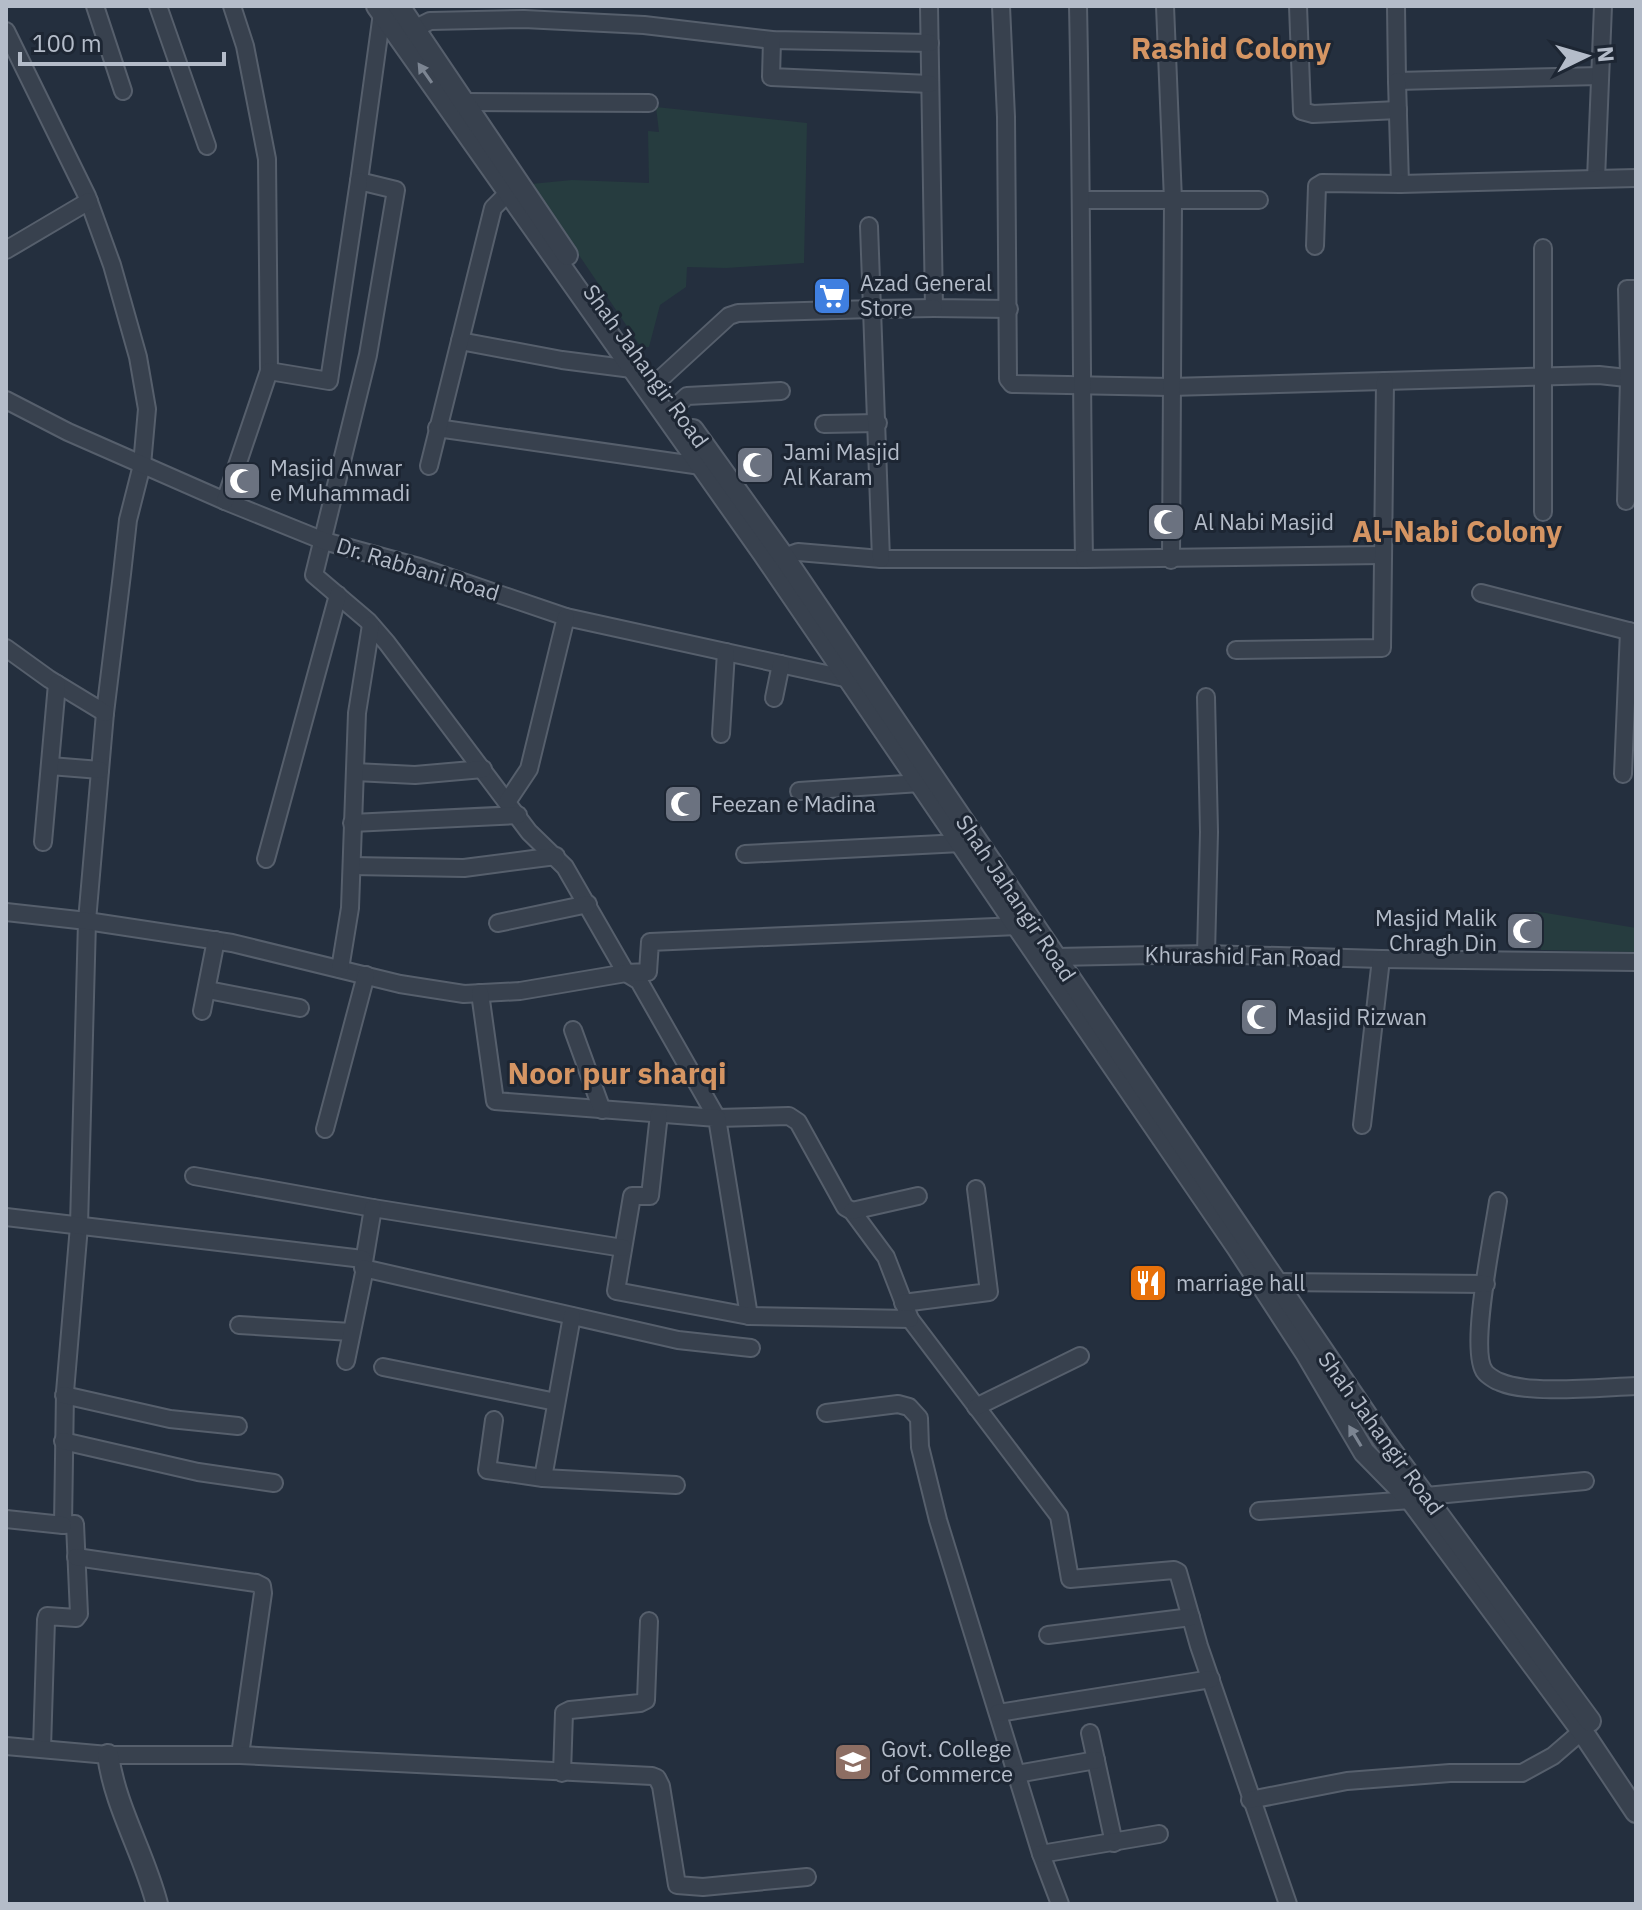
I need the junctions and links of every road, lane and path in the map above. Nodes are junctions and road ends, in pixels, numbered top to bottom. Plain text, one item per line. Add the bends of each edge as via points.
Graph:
1 (95, 6) edge
2 (158, 6) edge
3 (232, 6) edge
4 (929, 6) edge
5 (1001, 6) edge
6 (1078, 6) edge
7 (1165, 6) edge
8 (1298, 6) edge
9 (1396, 6) edge
10 (1603, 6) edge
11 (386, 8) edge
12 (414, 29) junction
13 (6, 31) edge
14 (772, 40) junction
15 (930, 43) junction
16 (1600, 76) junction
17 (1397, 81) junction
18 (930, 84) junction
19 (123, 91) dead end
20 (464, 102) junction
21 (649, 103) dead end
22 (1398, 110) junction
23 (207, 146) dead end
24 (1636, 178) edge
25 (1596, 179) junction
26 (359, 181) junction
27 (1400, 184) junction
28 (508, 193) junction
29 (1083, 200) junction
30 (1173, 200) junction
31 (1259, 200) dead end
32 (89, 201) junction
33 (869, 226) dead end
34 (1315, 246) dead end
35 (1543, 248) dead end
36 (6, 250) edge
37 (1636, 289) edge
38 (934, 308) junction
39 (872, 309) junction
40 (1009, 309) junction
41 (460, 341) junction
42 (632, 369) junction
43 (269, 371) junction
44 (1544, 377) junction
45 (1633, 379) edge
46 (1385, 381) junction
47 (657, 382) junction
48 (1081, 385) junction
49 (1170, 387) junction
50 (781, 391) dead end
51 (6, 400) edge
52 (675, 407) junction
53 (878, 423) junction
54 (824, 424) dead end
55 (437, 428) junction
56 (142, 465) junction
57 (429, 466) dead end
58 (701, 466) junction
59 (225, 501) junction
60 (1626, 501) dead end
61 (1543, 512) dead end
62 (324, 541) junction
63 (1383, 555) junction
64 (784, 557) junction
65 (881, 559) junction
66 (1084, 559) junction
67 (1171, 560) junction
68 (1481, 593) dead end
69 (338, 595) junction
70 (566, 617) junction
71 (371, 625) junction
72 (1633, 632) edge
73 (6, 648) edge
74 (1236, 650) dead end
75 (726, 652) junction
76 (781, 664) junction
77 (849, 679) junction
78 (57, 684) junction
79 (1206, 697) dead end
80 (774, 698) dead end
81 (105, 713) junction
82 (721, 734) dead end
83 (50, 766) junction
84 (483, 769) junction
85 (100, 770) junction
86 (355, 772) junction
87 (1623, 774) dead end
88 (920, 783) junction
89 (799, 791) dead end
90 (512, 808) junction
91 (352, 823) junction
92 (43, 842) dead end
93 (961, 843) junction
94 (745, 854) dead end
95 (556, 856) junction
96 (266, 859) dead end
97 (352, 866) junction
98 (588, 904) junction
99 (6, 912) edge
100 (87, 921) junction
101 (498, 923) dead end
102 (1018, 926) junction
103 (216, 940) junction
104 (1206, 954) junction
105 (1381, 959) junction
106 (1050, 961) junction
107 (1636, 962) edge
108 (340, 969) junction
109 (626, 973) junction
110 (366, 975) junction
111 (208, 990) junction
112 (480, 993) junction
113 (300, 1008) dead end
114 (202, 1011) dead end
115 (573, 1030) dead end
116 (602, 1110) junction
117 (659, 1114) junction
118 (717, 1118) junction
119 (1362, 1125) dead end
120 (325, 1129) dead end
121 (194, 1176) dead end
122 (976, 1189) dead end
123 (918, 1196) dead end
124 (1498, 1201) dead end
125 (373, 1208) junction
126 (852, 1211) junction
127 (6, 1217) edge
128 (79, 1226) junction
129 (623, 1248) junction
130 (364, 1264) junction
131 (1486, 1284) junction
132 (1271, 1287) junction
133 (903, 1303) junction
134 (572, 1316) junction
135 (749, 1316) junction
136 (910, 1319) junction
137 (239, 1325) dead end
138 (351, 1332) junction
139 (751, 1348) dead end
140 (1080, 1356) dead end
141 (346, 1361) dead end
142 (383, 1367) dead end
143 (1636, 1386) edge
144 (64, 1395) junction
145 (556, 1402) junction
146 (976, 1407) junction
147 (826, 1413) dead end
148 (494, 1420) dead end
149 (238, 1426) dead end
150 (63, 1441) junction
151 (543, 1478) junction
152 (1585, 1481) dead end
153 (274, 1483) dead end
154 (676, 1485) dead end
155 (1418, 1498) junction
156 (1259, 1511) dead end
157 (6, 1519) edge
158 (63, 1525) junction
159 (76, 1557) junction
160 (1191, 1617) junction
161 (649, 1621) dead end
162 (1048, 1635) dead end
163 (1211, 1679) junction
164 (998, 1713) junction
165 (1582, 1731) junction
166 (1090, 1733) dead end
167 (6, 1746) edge
168 (42, 1748) junction
169 (108, 1755) junction
170 (240, 1755) junction
171 (1096, 1760) junction
172 (562, 1773) junction
173 (1017, 1774) junction
174 (1636, 1787) edge
175 (1250, 1800) junction
176 (1636, 1812) edge
177 (1159, 1834) dead end
178 (1114, 1843) junction
179 (1041, 1854) junction
180 (807, 1877) dead end
181 (703, 1896) edge
182 (157, 1904) edge
183 (1060, 1904) edge
184 (1288, 1904) edge

1 - 19 street
2 - 23 street
3 - 43 street via 267,159
4 - 15 street
5 - 40 street
6 - 29 street
7 - 30 street
8 - 22 street via 1302,111
9 - 17 street
10 - 16 street
11 - 12 street, Shah Jahangir Road
11 - 26 street
28 -> 11 street, Shah Jahangir Road
12 - 14 street via 430,21 524,19 644,25
12 - 20 street, Shah Jahangir Road
13 - 32 street
14 - 15 street
14 - 18 street via 771,77
15 - 18 street
16 - 17 street
16 - 25 street
17 - 22 street
18 - 38 street
20 - 21 street
20 - 47 street, Shah Jahangir Road
22 - 27 street
24 - 25 street
25 - 27 street
26 - 43 street via 329,381
26 - 62 street via 396,190 368,355
27 - 34 street via 1317,186
28 - 41 street via 493,208
28 - 42 street, Shah Jahangir Road
29 - 30 street
29 - 48 street
30 - 31 street
30 - 49 street
32 - 36 street
32 - 56 street via 138,357 147,409
33 - 39 street
35 - 44 street
37 - 45 street via 1627,289
38 - 39 street
38 - 40 street
39 - 47 street via 729,316
39 - 53 street
40 - 48 street via 1012,384
41 - 42 street
41 - 55 street
42 - 58 street, Shah Jahangir Road
43 - 59 street
44 - 45 street
44 - 46 street
44 - 61 street
45 - 60 street
46 - 49 street
46 - 63 street
47 - 52 street, Shah Jahangir Road
48 - 49 street
48 - 66 street
49 - 67 street
50 - 52 street via 687,396
51 - 56 street, Dr. Rabbani Road
52 - 64 street, Shah Jahangir Road
53 - 54 street
53 - 65 street
55 - 57 street
55 - 58 street
56 - 59 street, Dr. Rabbani Road
56 - 81 street via 128,520
58 - 77 street, Shah Jahangir Road
59 - 62 street, Dr. Rabbani Road
62 - 69 street via 314,575
62 - 70 street, Dr. Rabbani Road
63 - 67 street
63 - 74 street via 1382,648
64 - 65 street via 798,552
64 - 106 street, Shah Jahangir Road
65 - 66 street
66 - 67 street
68 - 72 street
69 - 71 street
69 - 96 street
70 - 75 street, Dr. Rabbani Road
70 - 90 street via 529,769
71 - 84 street
71 - 86 street via 357,713
72 - 87 street
73 - 78 street
75 - 76 street, Dr. Rabbani Road
75 - 82 street
76 - 77 street, Dr. Rabbani Road
76 - 80 street
77 - 88 street, Shah Jahangir Road
78 - 81 street
78 - 83 street
79 - 104 street
81 - 85 street
83 - 85 street
83 - 92 street
84 - 86 street via 415,775
84 - 90 street
85 - 100 street
86 - 91 street
88 - 89 street
88 - 93 street, Shah Jahangir Road
90 - 91 street
90 - 95 street
91 - 97 street
93 - 94 street
93 - 102 street, Shah Jahangir Road
95 - 97 street via 464,868
95 - 98 street
97 - 108 street
98 - 101 street
98 - 109 street
99 - 100 street
100 - 103 street
100 - 128 street
102 - 106 street, Shah Jahangir Road
102 - 109 street via 650,942 649,971
103 - 108 street
103 - 111 street
104 - 105 street, Khurashid Fan Road
104 - 106 street, Khurashid Fan Road
105 - 107 street, Khurashid Fan Road
105 - 119 street
106 - 132 street
108 - 110 street
109 - 112 street
109 - 118 street via 639,981
110 - 112 street
110 - 120 street
111 - 113 street
111 - 114 street
112 - 116 street via 495,1101
115 - 116 street
116 - 117 street
117 - 118 street
117 - 129 street via 650,1196 632,1196
118 - 126 street via 794,1119
118 - 135 street
121 - 125 street
122 - 133 street via 989,1292
123 - 126 street
124 - 131 street
125 - 129 street
125 - 130 street
126 - 133 street via 886,1257
127 - 128 street
128 - 130 street
128 - 144 street
129 - 135 street via 616,1291
130 - 134 street
130 - 138 street
131 - 132 street
131 - 143 street via 1479,1352 1484,1371 1501,1383 1532,1388
132 - 155 street via 1364,1452
133 - 136 street
134 - 139 street via 678,1340
134 - 145 street
135 - 136 street
136 - 146 street
137 - 138 street
138 - 141 street
140 - 146 street
142 - 145 street
144 - 149 street via 170,1419
144 - 150 street
145 - 151 street
146 - 160 street via 1059,1516 1070,1579 1174,1570
147 - 164 street via 898,1404 919,1418 920,1447 938,1520
148 - 151 street via 487,1470
150 - 153 street via 198,1472
150 - 158 street
151 - 154 street
152 - 155 street
155 - 156 street
155 - 165 street
155 - 174 street, Shah Jahangir Road via 1565,1683
157 - 158 street
158 - 159 street via 75,1524
159 - 168 street via 78,1617 53,1615 46,1620
159 - 170 street via 262,1586
160 - 162 street
160 - 163 street
161 - 172 street via 646,1700 564,1713
163 - 164 street
163 - 175 street
164 - 173 street
165 - 175 street via 1522,1773 1347,1781
165 - 176 street
166 - 171 street
167 - 168 street
168 - 169 street
169 - 170 street
169 - 182 street via 111,1779
170 - 172 street
171 - 173 street
171 - 178 street
172 - 181 street via 657,1778 675,1883
173 - 179 street
175 - 184 street
177 - 178 street
178 - 179 street
179 - 183 street
180 - 181 street

